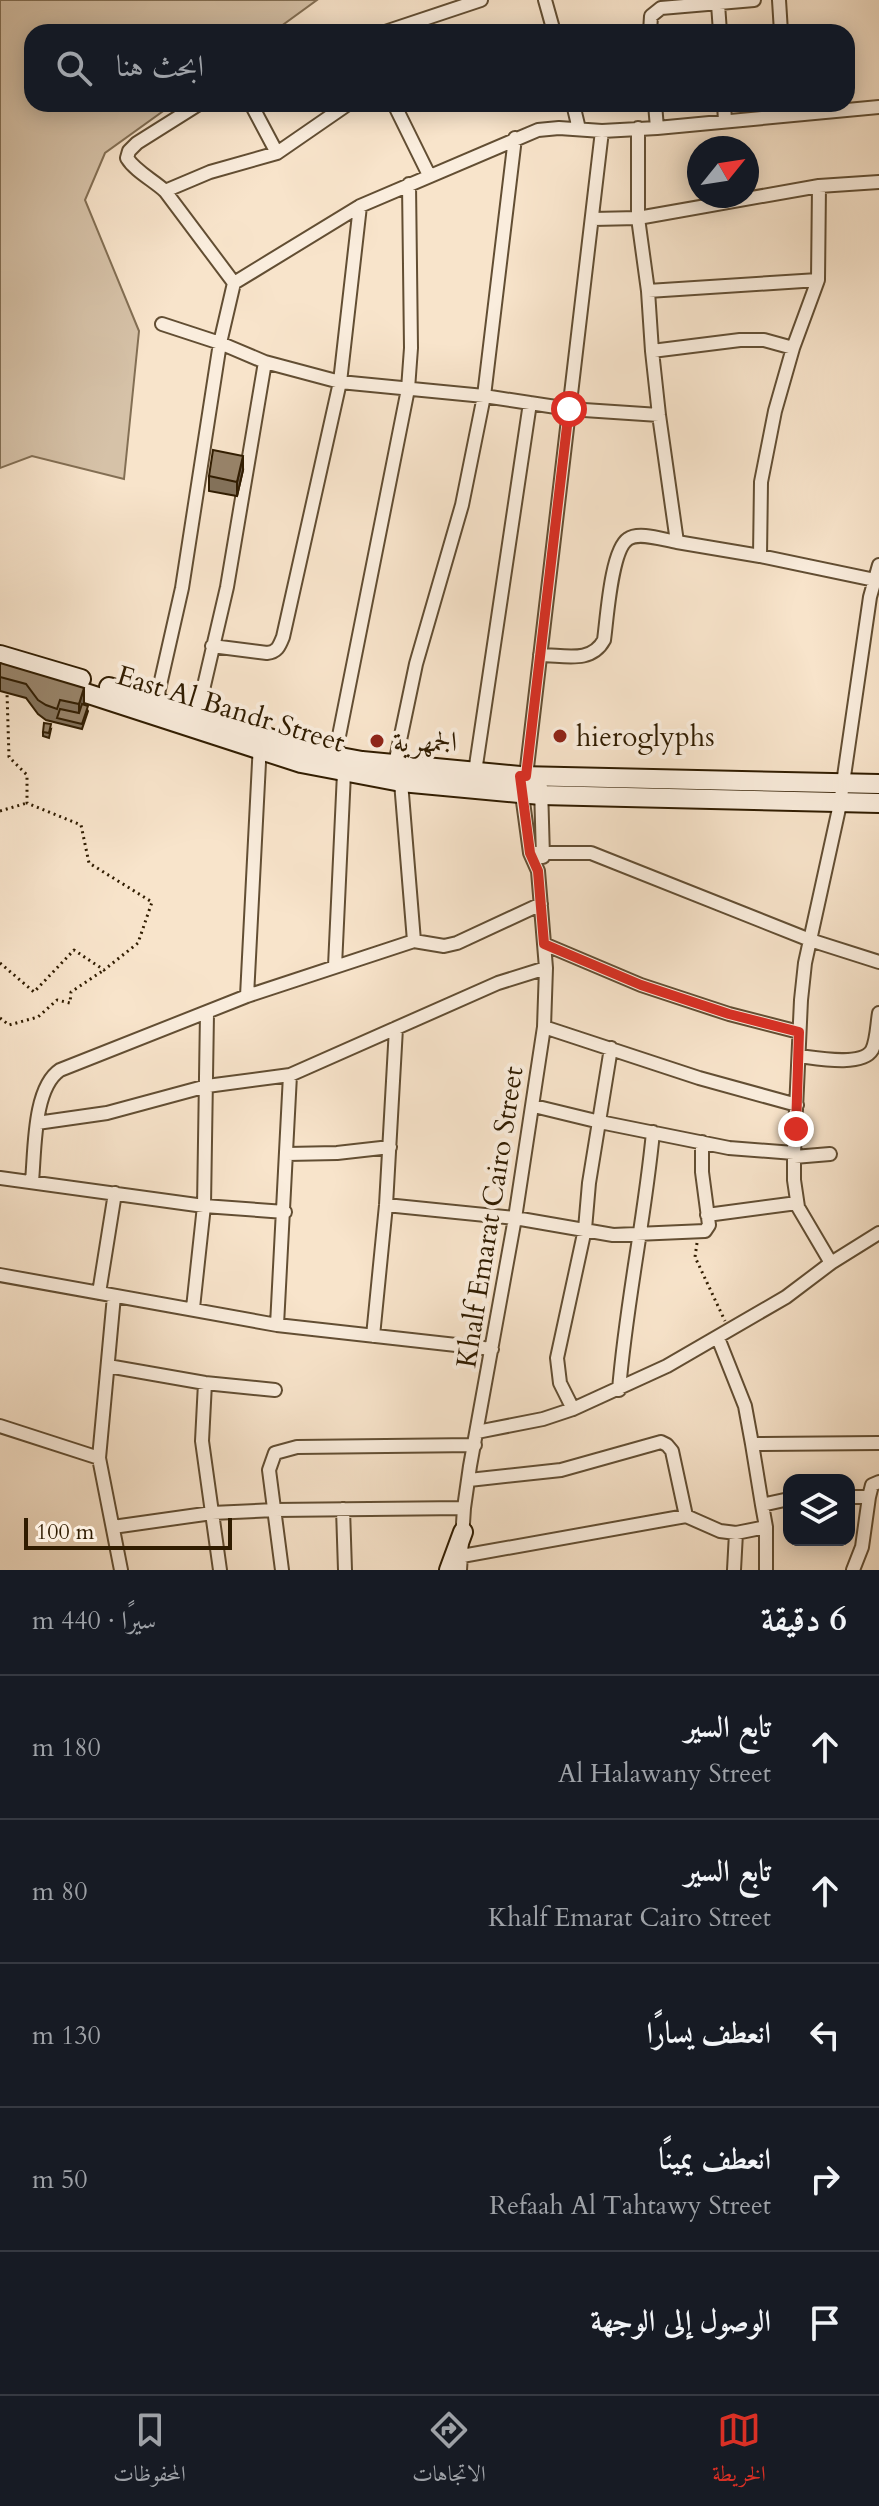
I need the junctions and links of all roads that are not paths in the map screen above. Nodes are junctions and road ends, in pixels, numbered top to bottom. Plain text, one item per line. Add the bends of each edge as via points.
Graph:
1 (481, 0) edge
2 (545, 0) edge
3 (754, 0) edge
4 (779, 0) edge
5 (457, 4) edge
6 (718, 4) junction
7 (406, 24) edge
8 (552, 24) edge
9 (650, 24) edge
10 (719, 24) edge
11 (780, 24) edge
12 (879, 107) edge
13 (855, 108) edge
14 (186, 112) edge
15 (255, 112) edge
16 (336, 112) edge
17 (398, 112) edge
18 (575, 112) edge
19 (656, 112) edge
20 (724, 112) edge
21 (775, 112) edge
22 (725, 121) junction
23 (638, 128) junction
24 (657, 128) junction
25 (579, 129) junction
26 (602, 131) junction
27 (515, 138) junction
28 (277, 153) junction
29 (429, 175) junction
30 (879, 182) edge
31 (409, 184) junction
32 (819, 186) junction
33 (165, 191) junction
34 (360, 206) junction
35 (638, 218) junction
36 (593, 219) junction
37 (818, 280) junction
38 (234, 283) junction
39 (648, 291) junction
40 (162, 324) dead end
41 (220, 343) junction
42 (793, 348) junction
43 (652, 351) junction
44 (265, 362) junction
45 (340, 382) junction
46 (408, 389) junction
47 (484, 396) junction
48 (530, 403) junction
49 (569, 409) junction
50 (659, 415) junction
51 (677, 542) junction
52 (760, 556) junction
53 (879, 565) edge
54 (877, 581) edge
55 (212, 646) junction
56 (0, 655) edge
57 (540, 655) junction
58 (0, 669) edge
59 (154, 707) junction
60 (196, 721) junction
61 (260, 742) junction
62 (339, 764) junction
63 (395, 764) junction
64 (475, 772) junction
65 (401, 782) junction
66 (530, 783) junction
67 (843, 783) junction
68 (879, 784) edge
69 (879, 803) edge
70 (840, 804) junction
71 (537, 852) junction
72 (541, 904) junction
73 (810, 940) junction
74 (414, 941) junction
75 (544, 944) junction
76 (879, 962) edge
77 (335, 966) junction
78 (546, 968) junction
79 (247, 996) junction
80 (207, 1013) junction
81 (879, 1013) edge
82 (544, 1027) junction
83 (396, 1028) junction
84 (799, 1032) junction
85 (611, 1048) junction
86 (799, 1056) junction
87 (290, 1075) junction
88 (207, 1086) junction
89 (797, 1105) junction
90 (534, 1106) junction
91 (600, 1122) junction
92 (37, 1123) junction
93 (653, 1132) junction
94 (702, 1142) junction
95 (390, 1147) junction
96 (287, 1154) junction
97 (830, 1154) dead end
98 (794, 1155) junction
99 (0, 1178) edge
100 (32, 1181) junction
101 (115, 1193) junction
102 (797, 1203) junction
103 (386, 1205) junction
104 (204, 1206) junction
105 (285, 1212) junction
106 (707, 1215) junction
107 (515, 1218) junction
108 (585, 1229) junction
109 (879, 1233) edge
110 (641, 1235) junction
111 (831, 1263) junction
112 (0, 1275) edge
113 (99, 1293) junction
114 (114, 1296) junction
115 (193, 1308) junction
116 (277, 1325) junction
117 (724, 1335) junction
118 (373, 1336) junction
119 (492, 1349) junction
120 (108, 1366) junction
121 (205, 1383) junction
122 (275, 1390) dead end
123 (619, 1390) junction
124 (573, 1409) junction
125 (0, 1426) edge
126 (476, 1438) junction
127 (879, 1443) edge
128 (752, 1444) junction
129 (99, 1458) junction
130 (469, 1480) junction
131 (879, 1482) edge
132 (855, 1497) edge
133 (869, 1497) junction
134 (783, 1500) edge
135 (762, 1505) junction
136 (464, 1508) junction
137 (343, 1509) junction
138 (275, 1510) junction
139 (212, 1513) junction
140 (686, 1516) junction
141 (113, 1527) junction
142 (766, 1527) junction
143 (463, 1532) junction
144 (736, 1533) junction
145 (461, 1563) edge
146 (121, 1570) edge
147 (220, 1570) edge
148 (282, 1570) edge
149 (345, 1570) edge
150 (449, 1570) edge
151 (734, 1570) edge
152 (766, 1570) edge
153 (853, 1570) edge

1 - 5 street
2 - 8 street
3 - 6 street
4 - 11 street
5 - 7 street
6 - 9 street via 661,8
6 - 10 street
12 - 13 street
14 - 33 street via 137,143 127,158
15 - 28 street
16 - 28 street
17 - 29 street
18 - 25 street
19 - 24 street
20 - 22 street
21 - 22 street
22 - 24 street
23 - 24 street
23 - 26 street
23 - 35 street
25 - 26 street
25 - 27 street via 538,130
26 - 36 street
27 - 29 street
27 - 47 street
28 - 33 street
29 - 31 street
30 - 32 street
31 - 34 street
31 - 46 street
32 - 35 street
32 - 37 street
33 - 38 street
34 - 38 street
34 - 45 street
35 - 36 street
35 - 39 street
36 - 49 street
37 - 39 street
37 - 42 street
38 - 41 street
39 - 43 street
40 - 41 street
41 - 44 street
41 - 59 street via 182,588
42 - 43 street via 740,340
42 - 52 street via 761,482
43 - 50 street
44 - 45 street
44 - 55 street
45 - 46 street
45 - 55 street via 279,647 257,653
46 - 47 street
46 - 62 street
47 - 48 street
47 - 63 street via 462,505 416,664
48 - 49 street
48 - 64 street
49 - 50 street
49 - 57 street
50 - 51 street
51 - 52 street
51 - 57 street via 627,539 618,551 598,650 589,656
52 - 54 street
53 - 54 street
54 - 67 street
55 - 60 street
56 - 59 main road, East Al Bandr Street
57 - 66 street
58 - 59 main road, East Al Bandr Street
59 - 60 main road, East Al Bandr Street
60 - 61 main road, East Al Bandr Street
61 - 62 main road, East Al Bandr Street
61 - 79 street
62 - 63 main road, East Al Bandr Street
62 - 65 main road, East Al Bandr Street
62 - 77 street
63 - 64 main road, East Al Bandr Street
64 - 66 main road, East Al Bandr Street
65 - 66 main road, East Al Bandr Street
65 - 74 street
66 - 67 main road, East Al Bandr Street
66 - 70 main road, East Al Bandr Street
66 - 71 street, Khalf Emarat Cairo Street
66 - 71 street, Khalf Emarat Cairo Street
67 - 68 main road, East Al Bandr Street
67 - 70 street
69 - 70 main road, East Al Bandr Street
70 - 73 street
71 - 72 street, Khalf Emarat Cairo Street
71 - 73 street via 591,853
72 - 74 street via 457,943
72 - 75 street, Khalf Emarat Cairo Street
73 - 76 street
73 - 84 street
74 - 77 street
75 - 78 street, Khalf Emarat Cairo Street
75 - 84 street via 641,985
77 - 79 street
78 - 82 street, Khalf Emarat Cairo Street
78 - 83 street
79 - 80 street
80 - 88 street
80 - 92 street via 60,1070 45,1087
81 - 86 street via 866,1058
82 - 85 street
82 - 90 street, Khalf Emarat Cairo Street
83 - 87 street
83 - 95 street
84 - 86 street
85 - 89 street
85 - 91 street
86 - 89 street
87 - 88 street
87 - 96 street
88 - 92 street via 107,1113
88 - 104 street
89 - 98 street
90 - 91 street
90 - 107 street, Khalf Emarat Cairo Street
91 - 93 street
91 - 108 street
92 - 100 street
93 - 94 street
93 - 110 street
94 - 98 street
94 - 106 street
95 - 96 street
95 - 103 street
96 - 105 street
97 - 98 street
98 - 102 street
99 - 100 street
100 - 101 street
101 - 104 street
101 - 113 street
102 - 106 street
102 - 111 street
103 - 107 street
103 - 118 street
104 - 105 street
104 - 115 street
105 - 116 street
106 - 110 street via 708,1229
107 - 108 street
107 - 119 street, Khalf Emarat Cairo Street
108 - 110 street
108 - 124 street via 557,1358 560,1383
109 - 111 street
110 - 123 street
111 - 117 street
112 - 113 street
113 - 114 street
114 - 115 street
114 - 120 street
115 - 116 street
116 - 118 street
117 - 123 street
117 - 128 street
118 - 119 street
119 - 126 street, Khalf Emarat Cairo Street
120 - 121 street
120 - 129 street
121 - 122 street
121 - 139 street via 202,1441
123 - 124 street
124 - 126 street
125 - 129 street
126 - 130 street, Khalf Emarat Cairo Street
126 - 138 street via 297,1447 275,1453 269,1470
127 - 128 street
128 - 135 street
129 - 141 street
130 - 136 street, Khalf Emarat Cairo Street
130 - 140 street via 561,1470 661,1442 672,1451
131 - 133 street via 872,1485
132 - 133 street
133 - 153 street
134 - 135 street
135 - 142 street
136 - 137 street
136 - 143 street, Khalf Emarat Cairo Street
137 - 138 street
137 - 149 street
138 - 139 street
138 - 148 street
139 - 141 street
139 - 147 street
140 - 144 street
140 - 145 street
141 - 146 street
142 - 144 street
142 - 152 street
143 - 145 street, Khalf Emarat Cairo Street
143 - 150 main road
144 - 151 street

